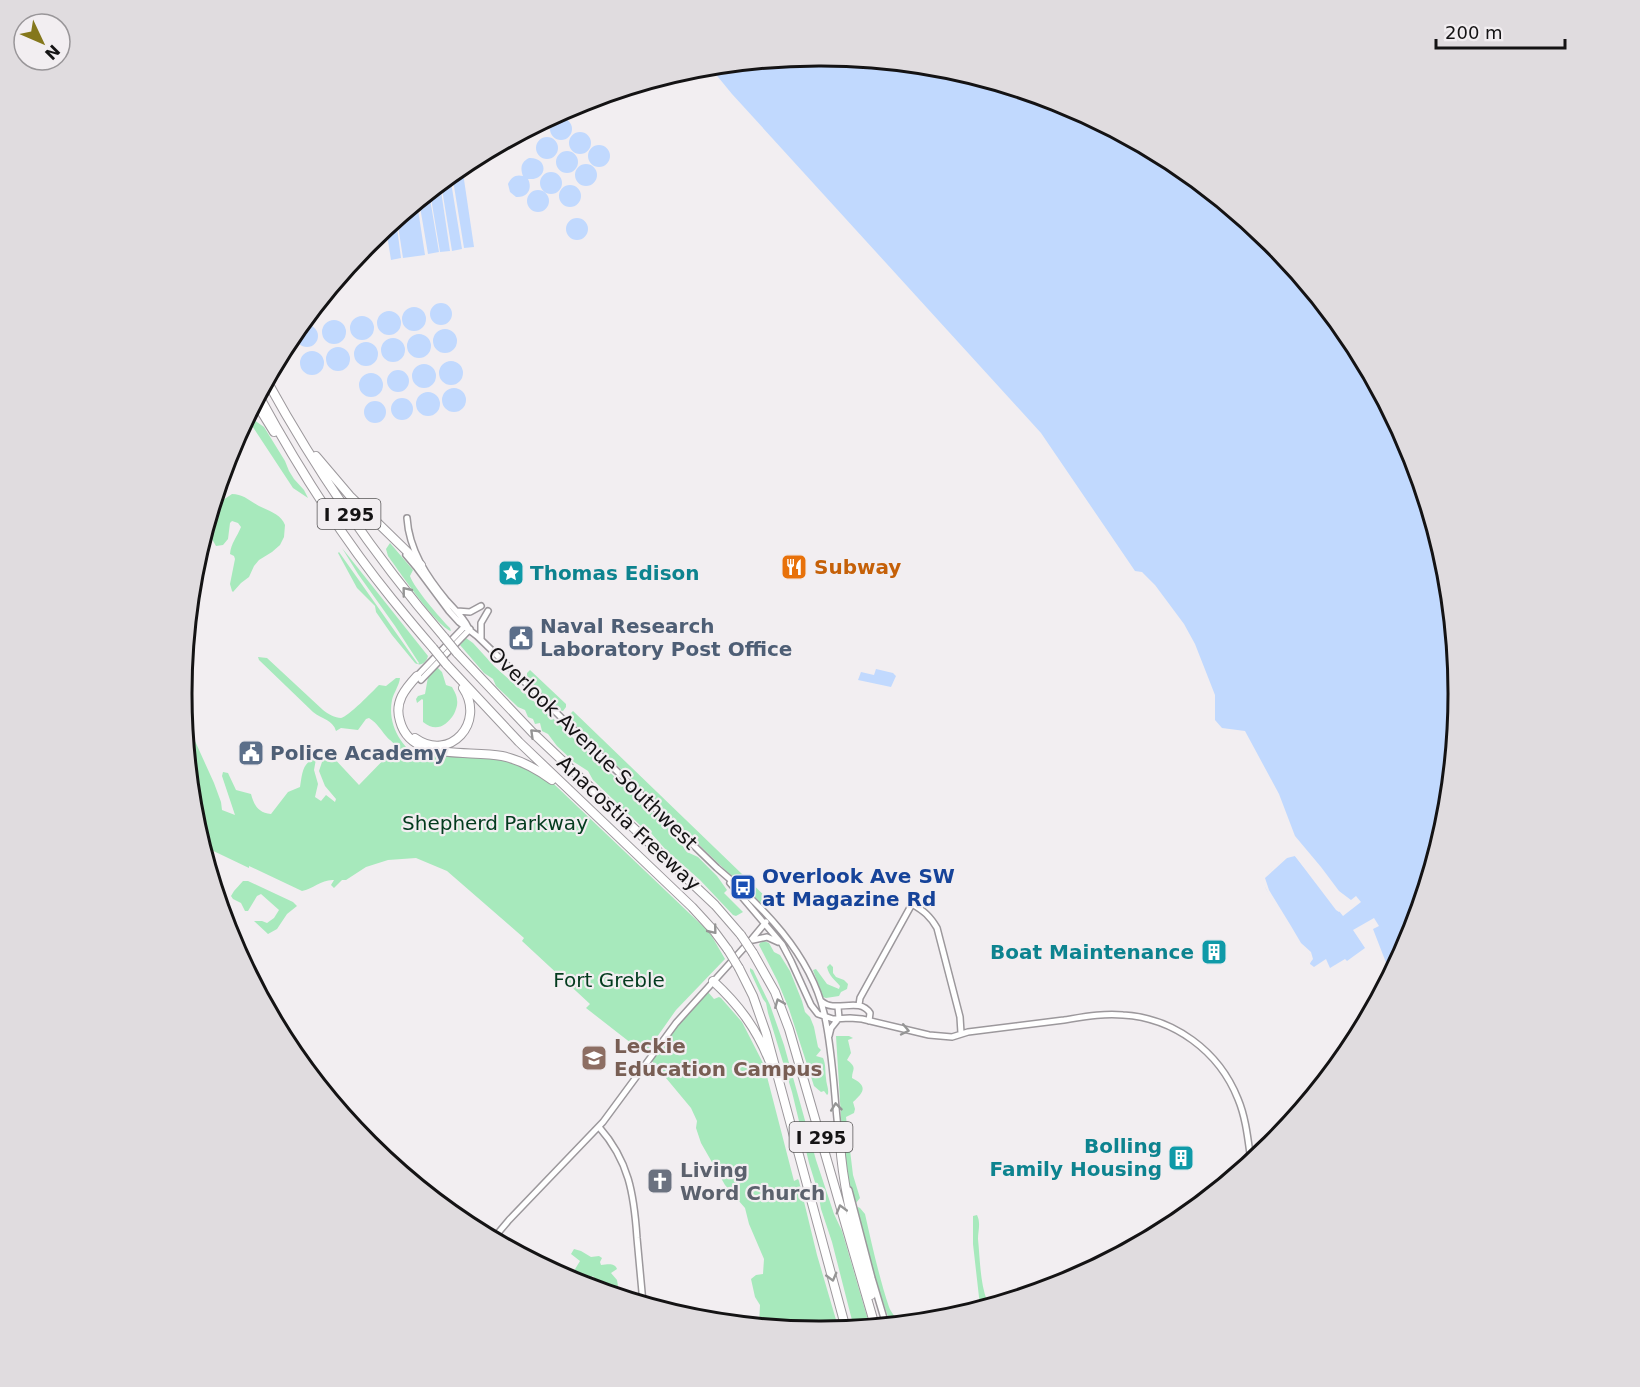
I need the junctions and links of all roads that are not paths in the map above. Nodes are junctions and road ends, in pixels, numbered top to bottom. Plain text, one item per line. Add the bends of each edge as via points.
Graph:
1 (272, 388) edge
2 (273, 388) edge
3 (264, 404) edge
4 (261, 410) edge
5 (303, 470) junction
6 (407, 518) dead end
7 (392, 537) junction
8 (421, 565) junction
9 (481, 606) dead end
10 (456, 611) junction
11 (488, 611) dead end
12 (467, 626) junction
13 (481, 639) junction
14 (445, 665) junction
15 (419, 678) junction
16 (623, 841) junction
17 (717, 868) junction
18 (768, 918) junction
19 (765, 924) junction
20 (751, 940) junction
21 (784, 948) junction
22 (713, 981) junction
23 (819, 1000) junction
24 (859, 1005) junction
25 (838, 1007) junction
26 (825, 1017) junction
27 (839, 1018) junction
28 (869, 1021) junction
29 (961, 1033) junction
30 (829, 1038) junction
31 (790, 1119) junction
32 (599, 1127) junction
33 (840, 1142) junction
34 (1249, 1151) edge
35 (499, 1232) edge
36 (642, 1295) edge
37 (884, 1318) edge
38 (875, 1319) edge
39 (875, 1319) edge
40 (844, 1320) edge

38 -> 1 highway, Anacostia Freeway / I 295, bridge via 789,1029 775,992 753,953 715,905 527,727 457,653 346,510
2 - 7 highway via 326,469
3 - 5 highway, Anacostia Freeway / I 295
4 - 5 highway via 285,450
5 - 14 highway, Anacostia Freeway / I 295, bridge via 345,535
6 - 8 street
7 - 8 highway
7 - 12 street via 439,600
8 - 10 street
9 - 10 street via 470,612
10 - 12 street
11 - 13 street via 481,623
12 - 13 street, Overlook Avenue Southwest
12 - 15 street
13 - 17 street, Overlook Avenue Southwest
14 - 15 highway via 465,691 470,706 467,727 455,740 430,745 408,729 404,703
14 - 16 highway, Anacostia Freeway / I 295
15 - 16 highway via 404,692 398,710 402,728 413,742 432,750 490,754 524,763 553,781
16 -> 31 highway, Anacostia Freeway / I 295, bridge via 698,913 739,968 763,1024
17 - 18 street, Overlook Avenue Southwest
17 - 19 street, Overlook Avenue Southwest
18 - 19 street
18 - 23 street, Overlook Avenue Southwest via 802,962
19 - 20 street
19 - 21 street, Overlook Avenue Southwest
20 - 21 street via 769,938
20 - 22 street
21 - 26 street, Overlook Avenue Southwest via 810,1005
22 - 31 highway via 738,1005 755,1030
22 - 32 street via 676,1023
23 - 25 street
23 - 26 street, Overlook Avenue Southwest
24 - 25 street
24 - 28 street via 870,1013
24 - 29 street via 912,904 925,911 937,928
25 - 27 street
26 - 27 street
26 - 30 street, Overlook Avenue Southwest
27 - 28 street
27 - 30 street
28 -> 29 street via 928,1035 952,1037
29 - 34 street via 1113,1014 1168,1025 1203,1048 1229,1081 1243,1114
33 -> 30 street, Overlook Avenue Southwest
31 -> 40 highway, Anacostia Freeway / I 295
32 - 35 street
32 - 36 street via 620,1156 631,1186
33 - 37 street, Overlook Avenue Southwest
33 - 39 highway via 845,1186

